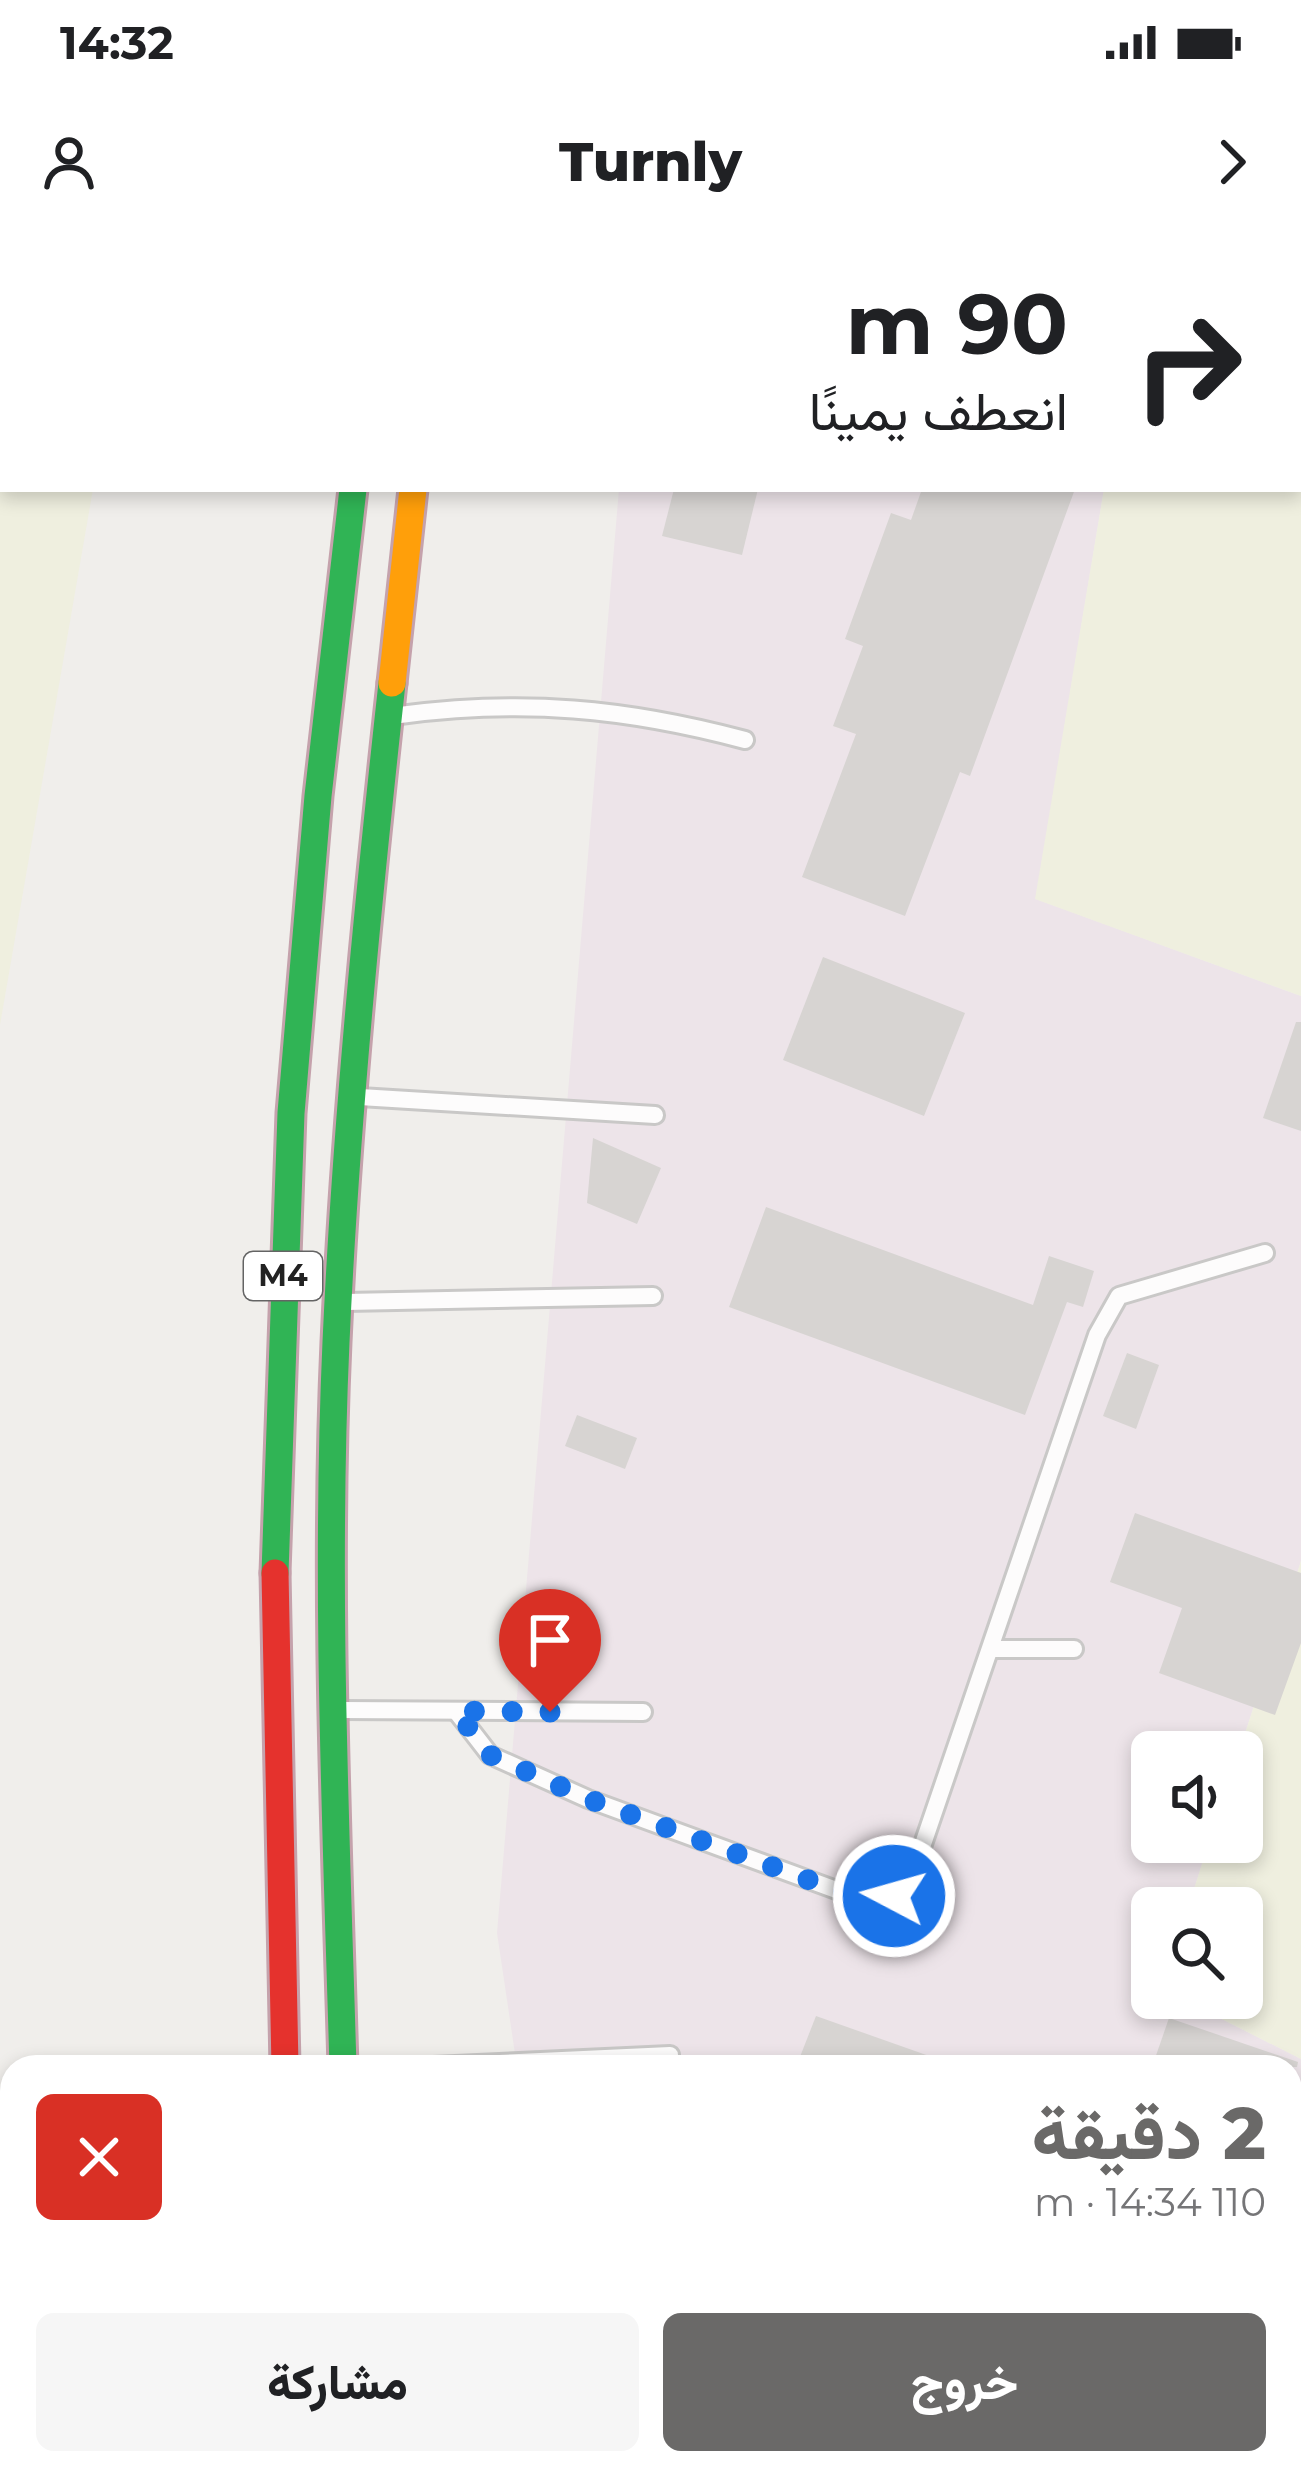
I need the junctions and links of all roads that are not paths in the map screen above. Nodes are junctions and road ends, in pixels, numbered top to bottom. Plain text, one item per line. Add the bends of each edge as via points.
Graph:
1 (353, 492) edge
2 (413, 492) edge
3 (387, 717) junction
4 (745, 740) dead end
5 (353, 1097) junction
6 (655, 1115) dead end
7 (1265, 1253) dead end
8 (652, 1296) dead end
9 (339, 1302) junction
10 (993, 1648) junction
11 (1074, 1649) dead end
12 (334, 1710) junction
13 (456, 1711) junction
14 (644, 1712) dead end
15 (284, 2055) edge
16 (343, 2055) edge

1 - 15 highway, M4 via 300,960 274,1436
2 - 3 highway, M4
3 - 4 lane via 557,706
3 - 5 highway, M4
5 - 6 lane
5 - 9 highway, M4
7 - 10 lane via 1119,1296 1097,1335
8 - 9 lane
9 - 12 highway, M4
10 - 11 lane
10 - 13 lane via 909,1885 876,1901 609,1807 490,1755
12 - 13 lane
12 - 16 highway, M4
13 - 14 lane

